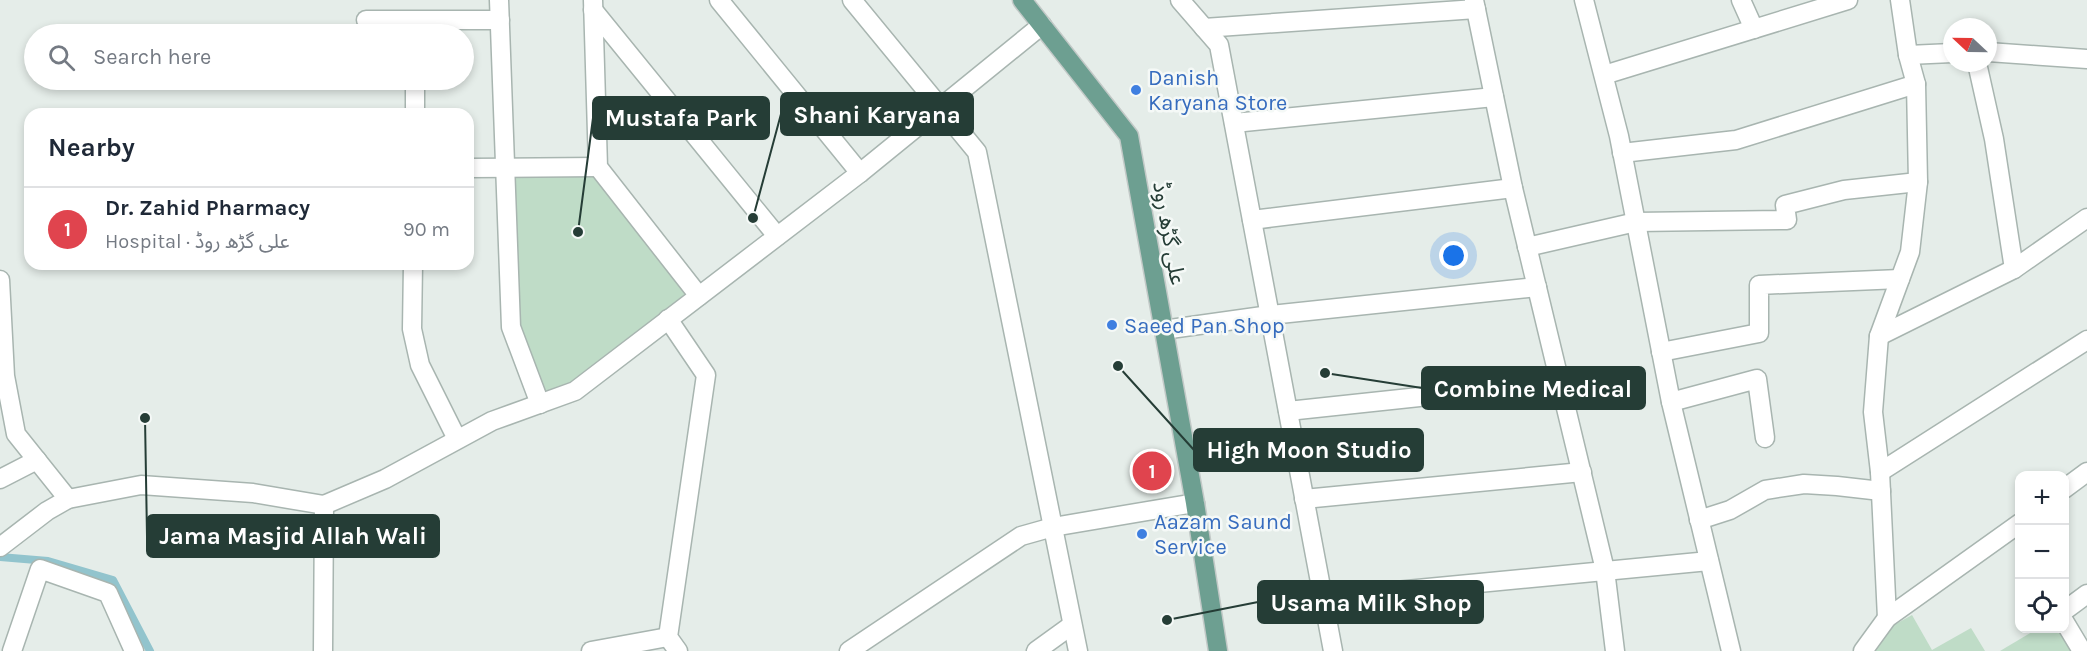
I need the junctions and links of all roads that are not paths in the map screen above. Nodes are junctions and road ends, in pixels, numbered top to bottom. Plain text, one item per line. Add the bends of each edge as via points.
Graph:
1 (499, 0) edge
2 (719, 0) edge
3 (852, 0) edge
4 (1023, 0) edge
5 (1180, 0) edge
6 (1741, 0) edge
7 (1848, 0) edge
8 (1900, 0) edge
9 (1588, 1) edge
10 (1475, 4) edge
11 (593, 5) edge
12 (366, 20) dead end
13 (500, 20) junction
14 (395, 24) edge
15 (452, 24) edge
16 (1042, 25) junction
17 (1204, 28) junction
18 (1754, 29) junction
19 (1943, 53) edge
20 (1997, 53) edge
21 (1908, 55) junction
22 (2087, 59) edge
23 (1979, 72) edge
24 (1604, 75) junction
25 (1916, 84) junction
26 (415, 90) edge
27 (1494, 97) junction
28 (414, 108) edge
29 (940, 108) junction
30 (1234, 123) junction
31 (1622, 153) junction
32 (598, 167) junction
33 (474, 168) edge
34 (504, 168) junction
35 (860, 173) junction
36 (1918, 182) junction
37 (1513, 188) junction
38 (2087, 218) edge
39 (1252, 220) junction
40 (1636, 222) junction
41 (777, 236) junction
42 (1527, 247) junction
43 (2014, 269) junction
44 (413, 270) edge
45 (1900, 279) junction
46 (0, 280) edge
47 (1537, 287) junction
48 (699, 296) junction
49 (1, 308) edge
50 (1270, 315) junction
51 (668, 320) junction
52 (1164, 330) junction
53 (1879, 336) junction
54 (2087, 340) edge
55 (1661, 352) junction
56 (1560, 382) junction
57 (1671, 402) junction
58 (540, 404) junction
59 (1288, 411) junction
60 (1765, 438) dead end
61 (457, 439) junction
62 (37, 460) junction
63 (1582, 472) junction
64 (1880, 472) junction
65 (2087, 472) edge
66 (0, 479) edge
67 (2069, 485) edge
68 (1881, 491) junction
69 (68, 499) junction
70 (1304, 499) junction
71 (1195, 503) junction
72 (324, 505) junction
73 (1699, 520) junction
74 (1053, 527) junction
75 (2015, 534) edge
76 (3, 544) edge
77 (1709, 561) junction
78 (1605, 570) junction
79 (2087, 594) edge
80 (1323, 598) junction
81 (2069, 607) edge
82 (1887, 618) junction
83 (1072, 625) junction
84 (2069, 629) edge
85 (673, 644) edge
86 (12, 651) edge
87 (134, 651) edge
88 (323, 651) edge
89 (591, 651) edge
90 (849, 651) edge
91 (1036, 651) edge
92 (1078, 651) edge
93 (1218, 651) edge
94 (1333, 651) edge
95 (1615, 651) edge
96 (1731, 651) edge
97 (1863, 651) edge
98 (2082, 651) edge

1 - 13 street
2 - 35 street
3 - 29 street
4 - 16 main road, علی گڑھ روڈ
5 - 17 street
6 - 18 street
7 - 18 street
8 - 21 street
9 - 24 street
10 - 17 street
10 - 27 street
11 - 32 street
11 - 41 street
12 - 14 street
13 - 15 street
13 - 34 street
16 - 29 street
16 - 52 main road, علی گڑھ روڈ via 1128,136
17 - 30 street via 1219,45
18 - 24 street
19 - 21 street
20 - 22 street
21 - 25 street
23 - 43 street
24 - 31 street
25 - 31 street via 1736,140
25 - 36 street
26 - 28 street
27 - 30 street
27 - 37 street
29 - 35 street
29 - 74 street via 977,152
30 - 39 street
31 - 40 street
32 - 34 street
32 - 48 street
33 - 34 street
34 - 58 street via 511,327
35 - 41 street
36 - 40 street via 1844,190 1785,205 1787,220
36 - 45 street via 1910,252
37 - 39 street
37 - 42 street
38 - 43 street
39 - 50 street
40 - 42 street
40 - 55 street
41 - 48 street
42 - 47 street
43 - 53 street
44 - 61 street via 412,329 420,365
45 - 53 street
45 - 55 street via 1759,285 1759,333
46 - 49 street
47 - 50 street
47 - 56 street
48 - 51 street
49 - 62 street via 5,376 16,434
50 - 52 street
50 - 59 street
51 - 58 street via 575,391
51 - 85 street via 706,375
52 - 71 main road, علی گڑھ روڈ
53 - 64 street via 1873,412
54 - 64 street
55 - 57 street
56 - 59 street
56 - 63 street
57 - 60 street via 1757,379
57 - 73 street
58 - 61 street
59 - 70 street
61 - 72 street via 385,479
62 - 66 street
62 - 69 street
63 - 70 street
63 - 78 street
64 - 68 street
65 - 67 street
68 - 73 street via 1804,484 1765,490 1730,510
68 - 82 street
69 - 72 street via 141,485 253,493
69 - 76 street
70 - 80 street
71 - 74 street
71 - 93 main road, علی گڑھ روڈ
72 - 88 street
73 - 77 street
74 - 83 street
74 - 90 street via 1021,537
75 - 82 street
77 - 78 street
77 - 96 street
78 - 80 street
78 - 95 street
79 - 81 street
80 - 94 street
82 - 97 street
83 - 91 street
83 - 92 street
84 - 98 street
85 - 89 street
86 - 87 street via 40,569 108,593

